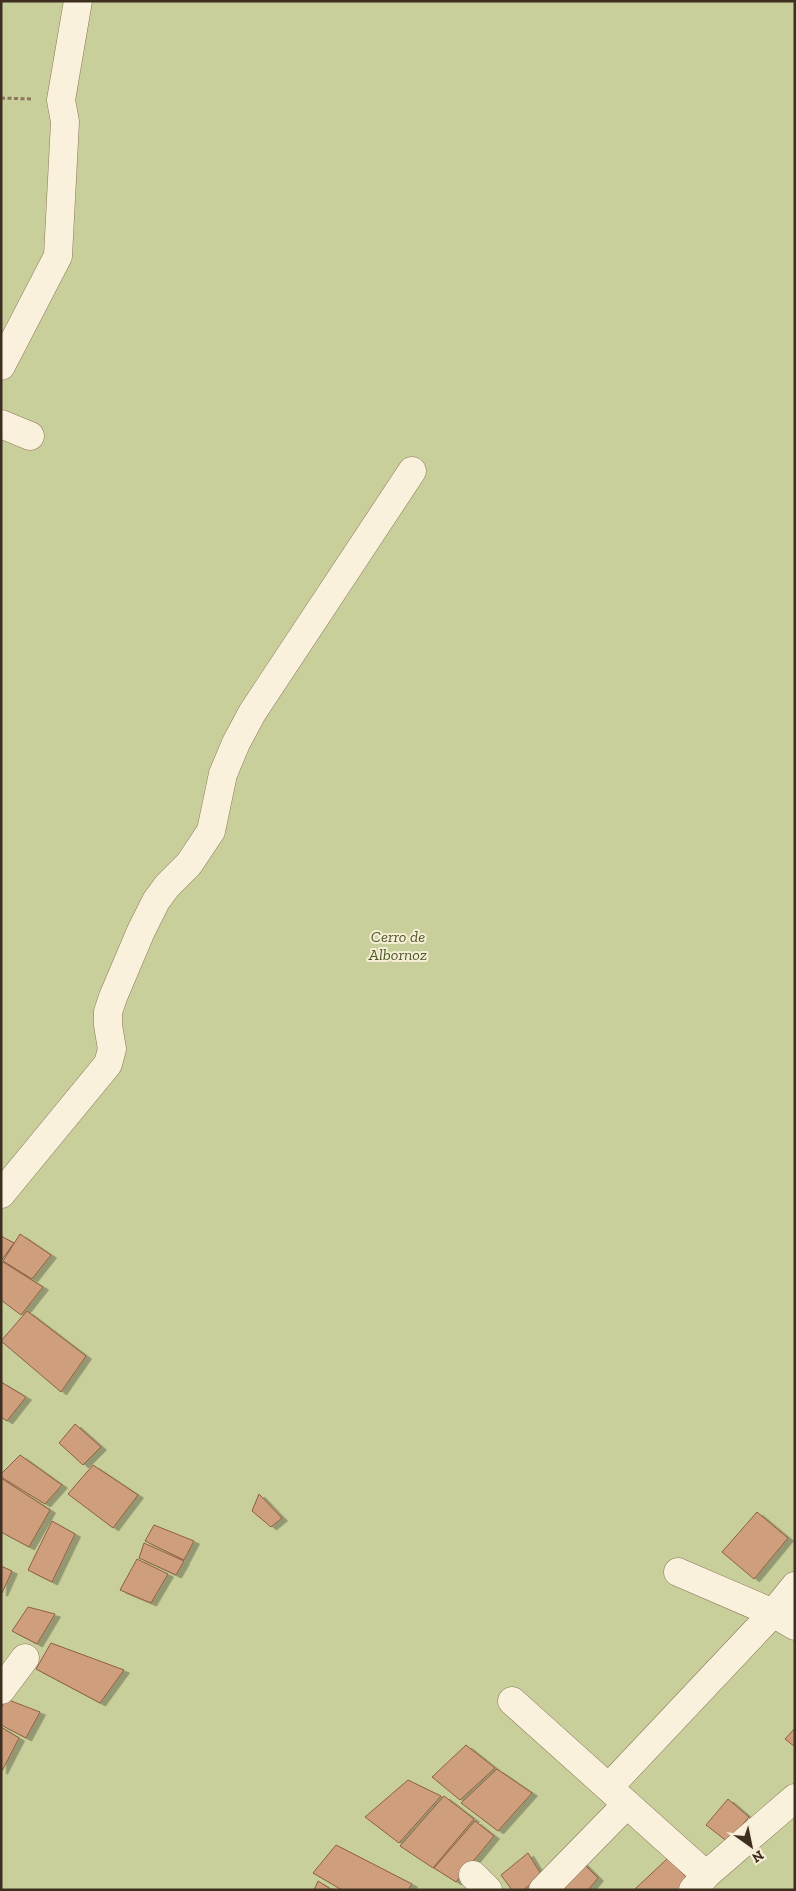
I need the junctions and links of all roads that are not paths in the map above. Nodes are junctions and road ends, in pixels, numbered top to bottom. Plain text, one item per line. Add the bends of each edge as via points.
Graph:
1 (78, 1) edge
2 (1, 366) edge
3 (1, 424) edge
4 (30, 436) dead end
5 (412, 471) dead end
6 (1, 1194) edge
7 (678, 1572) dead end
8 (795, 1586) edge
9 (784, 1620) edge
10 (25, 1658) dead end
11 (1, 1690) edge
12 (512, 1701) dead end
13 (618, 1795) junction
14 (795, 1798) edge
15 (700, 1882) edge
16 (543, 1890) edge

1 - 2 street via 60,100 65,122 58,256
3 - 4 street
5 - 6 street via 252,713 236,743 223,774 211,831 189,864 156,901 113,997 108,1012 112,1049 108,1064
7 - 9 street
8 - 9 street
9 - 13 street
10 - 11 street
12 - 13 street
13 - 15 street
13 - 16 street
14 - 15 street

